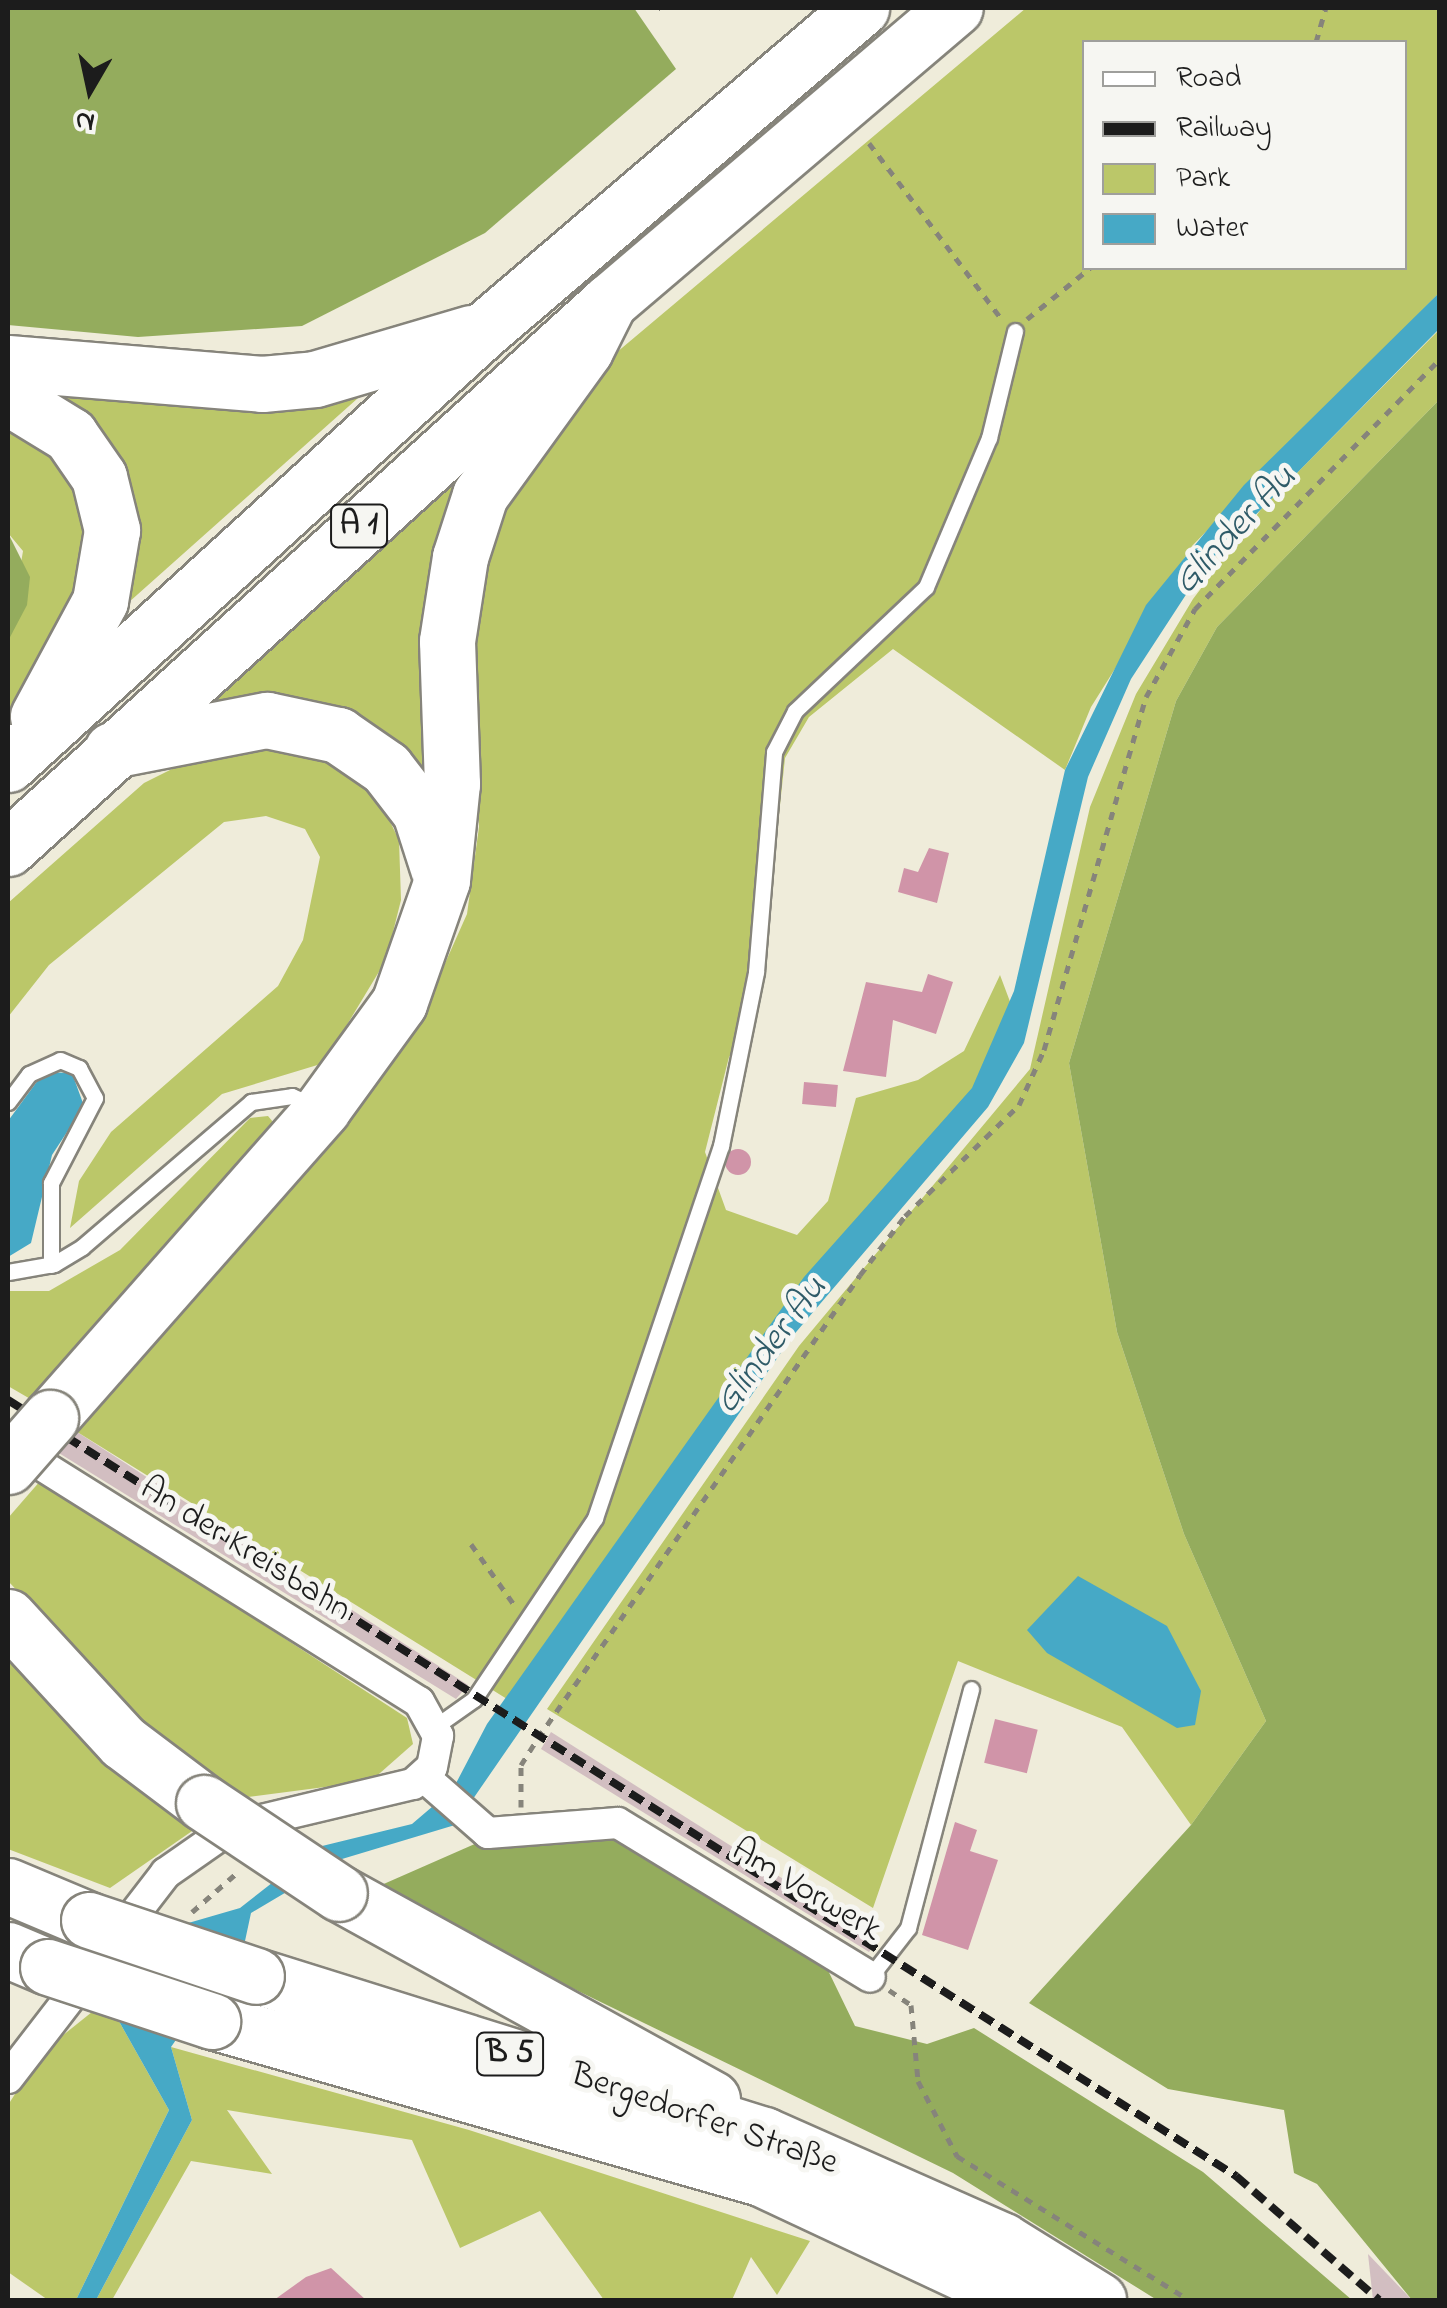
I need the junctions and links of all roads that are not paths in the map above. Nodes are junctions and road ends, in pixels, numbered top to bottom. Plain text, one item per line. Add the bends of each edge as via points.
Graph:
1 (861, 8) edge
2 (955, 8) edge
3 (608, 302) junction
4 (484, 330) junction
5 (1015, 331) road end
6 (8, 363) edge
7 (8, 397) edge
8 (109, 750) junction
9 (11, 760) edge
10 (8, 848) edge
11 (442, 880) junction
12 (8, 1102) edge
13 (322, 1109) junction
14 (51, 1265) junction
15 (8, 1272) edge
16 (29, 1431) edge
17 (8, 1466) edge
18 (8, 1616) edge
19 (970, 1690) dead end
20 (436, 1726) junction
21 (433, 1786) junction
22 (8, 1886) edge
23 (28, 1959) edge
24 (870, 1977) joint
25 (8, 2078) edge
26 (764, 2135) junction
27 (1022, 2300) edge
28 (1098, 2300) edge

1 - 4 highway, A 1
2 - 3 highway, A 1
3 - 8 highway, A 1
3 - 11 highway via 585,350 480,495 460,557 447,641 452,784
4 - 6 highway via 315,379 262,384
4 - 9 highway, A 1
5 - 20 lane via 989,438 926,587 795,711 774,752 756,972 721,1146 596,1518 474,1699
7 - 9 highway via 78,446 99,477 112,530 100,601
8 - 10 highway, A 1
8 - 11 highway via 266,720 338,734 386,768 420,812
11 - 13 highway via 399,1004
12 - 14 lane via 29,1074 60,1060 78,1068 95,1098 51,1183
13 - 14 lane via 292,1096 226,1117
13 - 16 highway
14 - 15 lane
16 - 17 highway, bridge
16 - 20 street, An der Kreisbahn via 419,1702
18 - 26 highway, bridge via 123,1742 204,1804 339,1893 659,2063
19 - 24 lane, Am Vorwerk via 908,1928
20 - 21 street
21 - 24 street, Am Vorwerk via 488,1832 618,1823
21 - 25 street via 232,1827 197,1849 142,1898
22 - 26 highway, Bergedorfer Straße / B 5, bridge via 256,1976
23 - 27 highway, Bergedorfer Straße / B 5, bridge via 212,2020 761,2178
26 - 28 highway, Bergedorfer Straße / B 5 via 1003,2241

